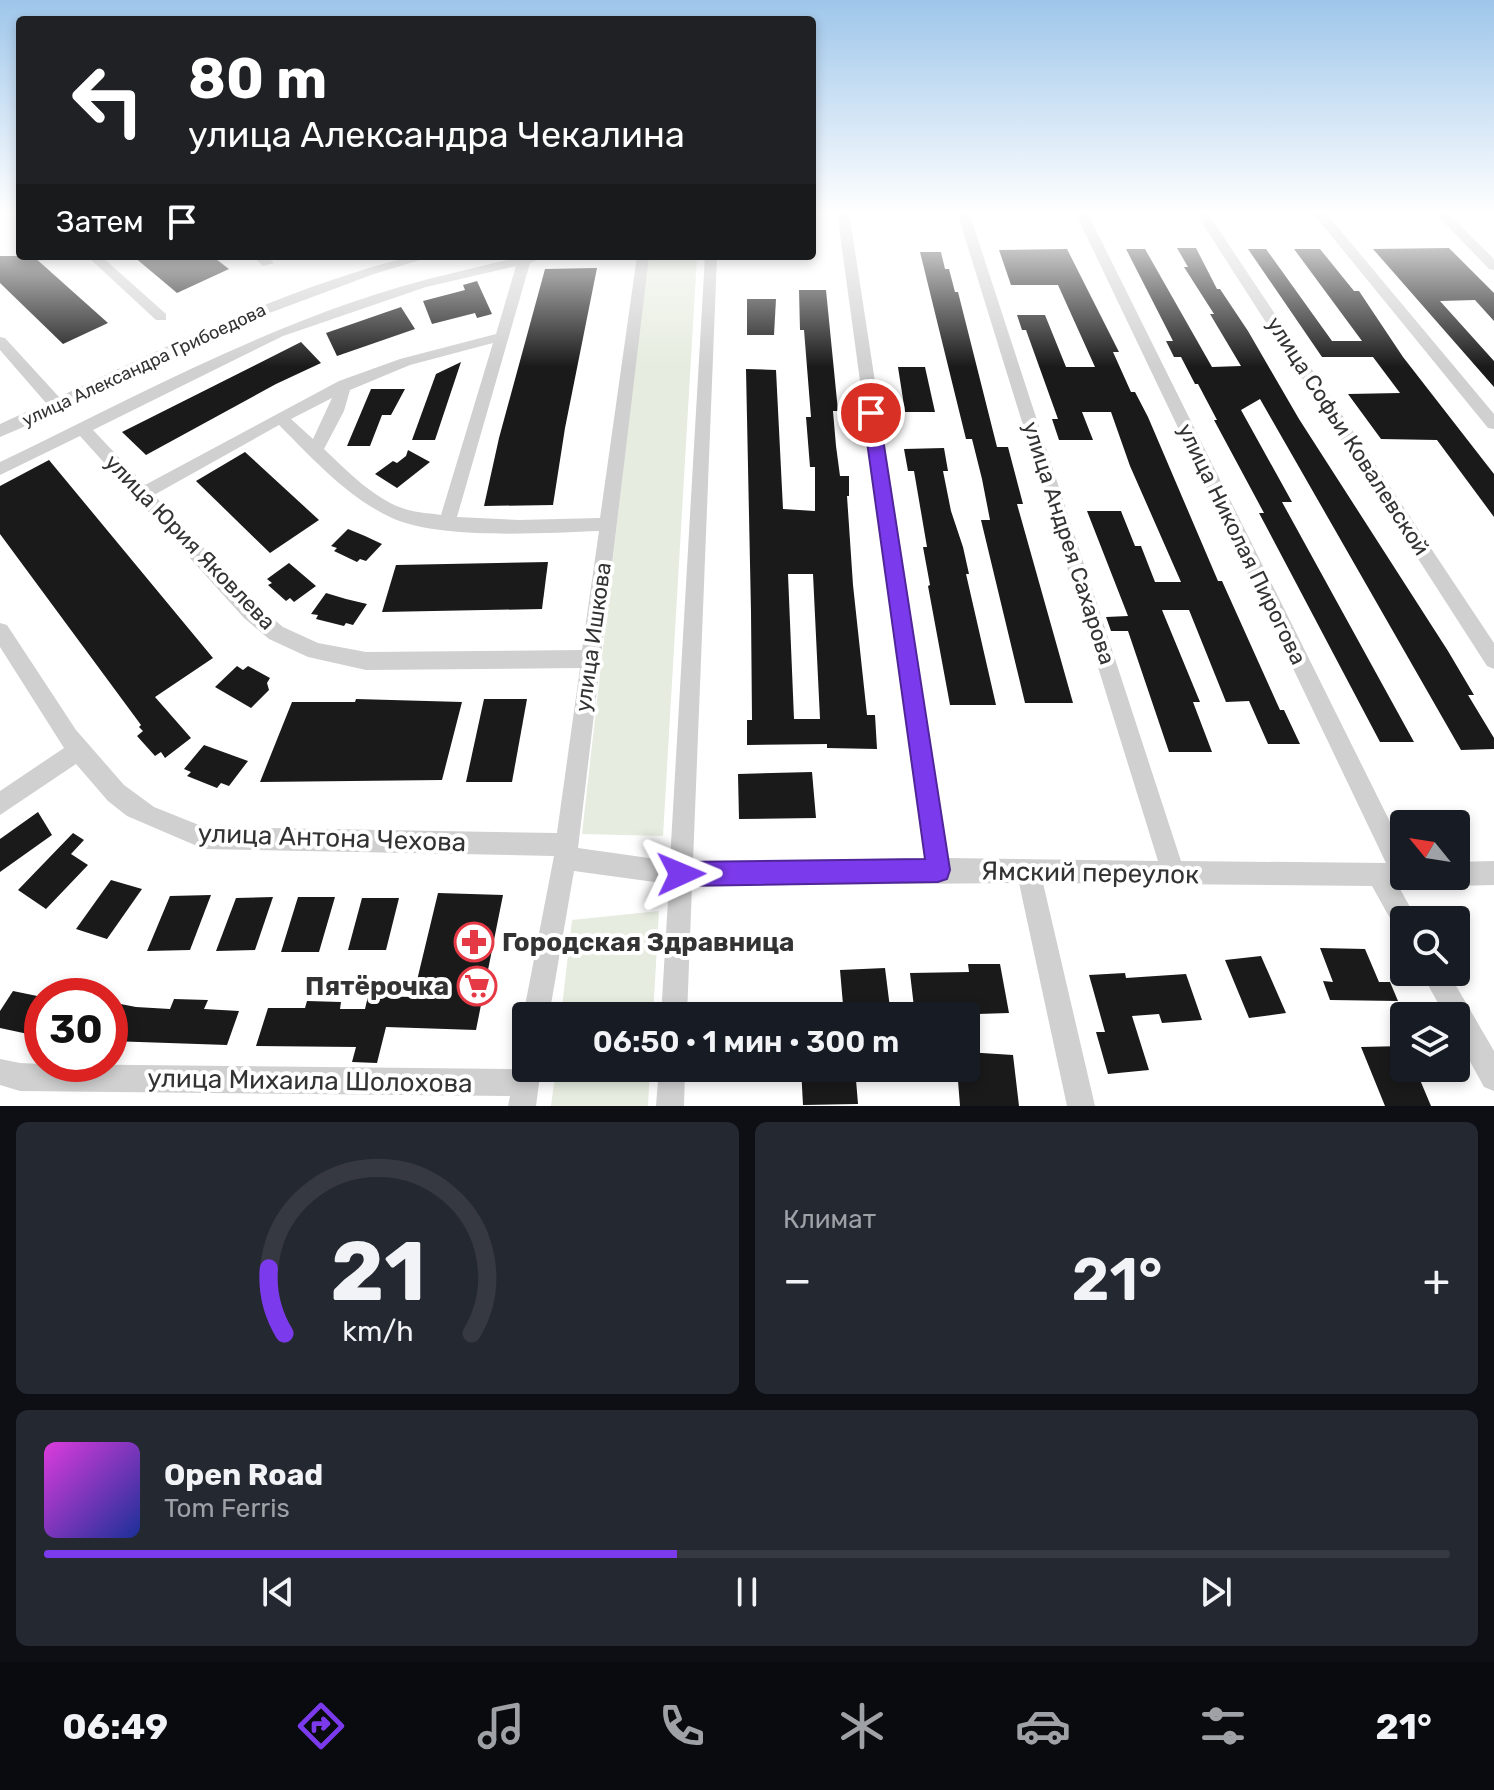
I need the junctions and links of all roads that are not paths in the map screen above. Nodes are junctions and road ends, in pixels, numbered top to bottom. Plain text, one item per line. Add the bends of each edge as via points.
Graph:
1 (101, 264) edge
2 (401, 264) edge
3 (506, 264) edge
4 (524, 264) edge
5 (642, 264) edge
6 (711, 264) edge
7 (850, 264) edge
8 (979, 264) edge
9 (1106, 264) edge
10 (1235, 264) edge
11 (1361, 264) edge
12 (161, 317) dead end
13 (501, 337) junction
14 (0, 341) edge
15 (344, 385) junction
16 (58, 406) junction
17 (281, 418) junction
18 (1494, 424) edge
19 (83, 429) junction
20 (0, 431) edge
21 (315, 450) junction
22 (0, 469) edge
23 (143, 494) junction
24 (447, 523) junction
25 (608, 524) junction
26 (0, 631) edge
27 (590, 659) junction
28 (1494, 660) edge
29 (80, 749) junction
30 (0, 804) edge
31 (566, 852) junction
32 (1390, 862) edge
33 (938, 870) junction
34 (1029, 873) junction
35 (1494, 873) edge
36 (681, 874) junction
37 (1174, 874) junction
38 (1470, 874) edge
39 (1390, 875) edge
40 (1442, 986) edge
41 (539, 1002) edge
42 (675, 1002) edge
43 (0, 1072) edge
44 (1494, 1077) edge
45 (671, 1082) edge
46 (525, 1086) edge
47 (670, 1106) edge
48 (1081, 1106) edge

1 - 12 street
2 - 16 street, улица Александра Грибоедова via 216,328
3 - 19 street via 408,288 278,333
4 - 13 street
5 - 25 street, улица Ишкова
6 - 36 street
7 - 33 street
8 - 37 street, улица Андрея Сахарова
9 - 32 street, улица Николая Пирогова
10 - 28 street, улица Софьи Ковалевской
11 - 18 street
13 - 15 street via 427,353
13 - 24 street
14 - 16 street
15 - 17 street
15 - 21 street
16 - 20 street, улица Александра Грибоедова
17 - 21 street
17 - 23 street
19 - 22 street
19 - 23 street, улица Юрия Яковлева
21 - 24 street via 401,515
23 - 27 street, улица Юрия Яковлева via 251,612 276,633 315,651 366,661
24 - 25 street
25 - 27 street, улица Ишкова
26 - 29 street, улица Антона Чехова
27 - 31 street, улица Ишкова
29 - 30 street
29 - 31 street, улица Антона Чехова via 117,794 163,823 204,838
31 - 36 street, улица Антона Чехова
31 - 41 street, улица Ишкова
33 - 34 street, Ямский переулок
33 - 36 street, Ямский переулок
34 - 37 street, Ямский переулок
34 - 48 street
35 - 38 street
36 - 42 street
37 - 39 street, Ямский переулок
40 - 44 street
43 - 46 street, улица Михаила Шолохова via 20,1077
45 - 47 street

